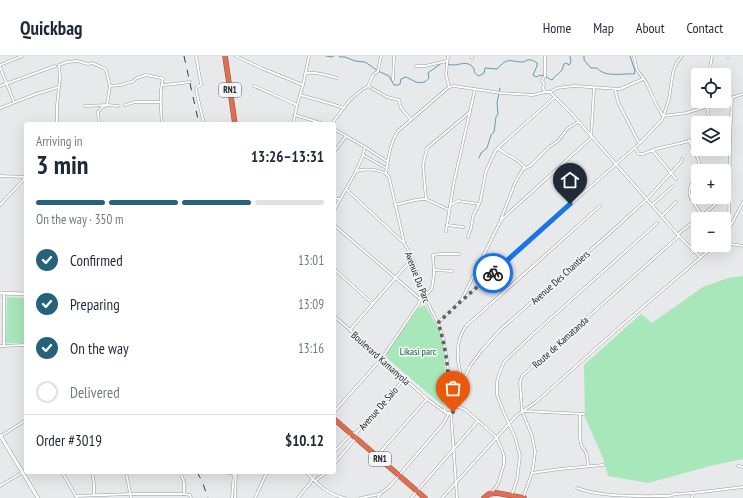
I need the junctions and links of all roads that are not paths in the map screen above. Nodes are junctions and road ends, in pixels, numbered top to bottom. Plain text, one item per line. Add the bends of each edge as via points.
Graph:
1 (22, 56) edge
2 (196, 56) edge
3 (225, 56) edge
4 (236, 56) edge
5 (309, 56) edge
6 (381, 56) edge
7 (394, 56) edge
8 (448, 56) edge
9 (545, 56) edge
10 (682, 56) edge
11 (712, 56) edge
12 (634, 57) edge
13 (447, 61) junction
14 (0, 66) edge
15 (55, 66) dead end
16 (416, 66) dead end
17 (710, 68) edge
18 (305, 74) junction
19 (337, 78) dead end
20 (643, 79) junction
21 (393, 80) dead end
22 (190, 82) dead end
23 (7, 84) junction
24 (161, 85) junction
25 (303, 85) junction
26 (0, 86) edge
27 (110, 86) junction
28 (254, 86) dead end
29 (368, 86) junction
30 (59, 87) junction
31 (449, 87) junction
32 (594, 88) junction
33 (476, 89) junction
34 (615, 89) junction
35 (545, 92) junction
36 (550, 92) junction
37 (743, 94) edge
38 (300, 95) junction
39 (555, 97) junction
40 (732, 98) joint
41 (14, 102) junction
42 (161, 102) junction
43 (107, 105) junction
44 (125, 105) dead end
45 (297, 105) junction
46 (85, 106) dead end
47 (118, 106) dead end
48 (0, 108) edge
49 (344, 108) junction
50 (700, 108) edge
51 (470, 112) junction
52 (295, 115) junction
53 (663, 116) junction
54 (411, 120) junction
55 (56, 122) edge
56 (99, 122) edge
57 (162, 122) edge
58 (204, 122) edge
59 (235, 122) edge
60 (293, 122) edge
61 (318, 122) edge
62 (334, 122) edge
63 (578, 122) junction
64 (731, 122) edge
65 (336, 130) edge
66 (346, 136) junction
67 (592, 138) junction
68 (689, 140) joint
69 (640, 143) junction
70 (365, 147) junction
71 (634, 147) junction
72 (498, 148) junction
73 (336, 149) edge
74 (652, 150) junction
75 (363, 154) junction
76 (730, 156) edge
77 (682, 159) dead end
78 (388, 162) junction
79 (615, 164) junction
80 (699, 164) edge
81 (387, 168) junction
82 (523, 169) junction
83 (356, 171) junction
84 (386, 173) junction
85 (671, 173) junction
86 (0, 176) edge
87 (24, 177) edge
88 (24, 179) edge
89 (676, 179) dead end
90 (691, 185) edge
91 (673, 186) dead end
92 (346, 188) junction
93 (336, 198) edge
94 (691, 198) edge
95 (339, 199) junction
96 (426, 199) junction
97 (647, 199) junction
98 (676, 202) dead end
99 (743, 202) edge
100 (479, 204) junction
101 (714, 204) edge
102 (0, 205) edge
103 (395, 205) junction
104 (450, 205) junction
105 (652, 205) junction
106 (336, 206) edge
107 (600, 206) dead end
108 (449, 210) junction
109 (706, 212) edge
110 (729, 212) edge
111 (662, 216) junction
112 (501, 220) junction
113 (656, 223) dead end
114 (691, 224) edge
115 (447, 225) junction
116 (731, 225) edge
117 (336, 227) edge
118 (463, 227) dead end
119 (446, 231) dead end
120 (678, 235) junction
121 (468, 237) dead end
122 (404, 243) junction
123 (731, 244) edge
124 (743, 246) edge
125 (707, 252) edge
126 (458, 254) dead end
127 (700, 258) junction
128 (413, 260) junction
129 (434, 270) junction
130 (336, 271) edge
131 (452, 271) dead end
132 (396, 278) junction
133 (2, 293) edge
134 (24, 294) edge
135 (425, 295) junction
136 (421, 298) junction
137 (460, 302) junction
138 (372, 303) junction
139 (336, 318) edge
140 (438, 323) junction
141 (350, 330) junction
142 (24, 345) edge
143 (0, 346) edge
144 (4, 346) junction
145 (382, 358) junction
146 (404, 379) junction
147 (463, 380) junction
148 (427, 399) junction
149 (452, 406) junction
150 (336, 410) edge
151 (522, 411) junction
152 (449, 413) junction
153 (580, 414) junction
154 (584, 414) dead end
155 (24, 421) edge
156 (478, 421) junction
157 (336, 422) edge
158 (509, 423) junction
159 (358, 432) junction
160 (350, 435) junction
161 (0, 436) edge
162 (496, 437) junction
163 (356, 439) junction
164 (454, 449) junction
165 (336, 450) edge
166 (376, 457) junction
167 (336, 462) edge
168 (603, 465) dead end
169 (588, 466) junction
170 (738, 466) dead end
171 (743, 467) edge
172 (23, 472) joint
173 (532, 473) junction
174 (24, 474) edge
175 (63, 474) edge
176 (92, 474) edge
177 (126, 474) edge
178 (181, 474) edge
179 (235, 474) edge
180 (266, 474) edge
181 (308, 474) edge
182 (316, 474) edge
183 (324, 474) edge
184 (398, 476) junction
185 (312, 479) junction
186 (315, 481) junction
187 (311, 482) junction
188 (456, 482) junction
189 (0, 486) edge
190 (743, 487) edge
191 (577, 488) dead end
192 (416, 492) junction
193 (381, 493) junction
194 (693, 493) junction
195 (131, 494) junction
196 (169, 494) junction
197 (184, 494) junction
198 (94, 495) junction
199 (489, 496) edge
200 (77, 497) edge
201 (339, 497) edge
202 (370, 497) edge
203 (511, 497) edge
204 (38, 498) edge
205 (131, 498) edge
206 (169, 498) edge
207 (191, 498) edge
208 (234, 498) edge
209 (255, 498) edge
210 (298, 498) edge
211 (345, 498) edge
212 (361, 498) edge
213 (378, 498) edge
214 (411, 498) edge
215 (422, 498) edge
216 (425, 498) edge
217 (442, 498) edge
218 (457, 498) edge
219 (522, 498) edge
220 (692, 498) edge

1 - 14 street
2 - 58 street via 201,85 196,90
3 - 59 highway, RN1
4 - 25 street
5 - 18 street
6 - 29 street via 378,71
7 - 21 street
8 - 13 street
9 - 35 street via 545,76 542,80
10 - 53 street via 673,72 669,99
11 - 17 street
12 - 20 street via 637,70
13 - 16 street
13 - 31 street
14 - 23 street
15 - 23 street
18 - 19 street via 313,72
18 - 25 street
20 - 34 street
20 - 53 street
22 - 24 street
23 - 26 street
23 - 41 street
24 - 27 street via 163,79 146,75 132,82
24 - 42 street
25 - 38 street
27 - 30 street via 104,68 92,63 74,61 59,65
27 - 43 street
28 - 45 street
29 - 49 street via 349,100
29 - 54 street via 387,97 399,100 401,108
30 - 41 street
30 - 55 street
31 - 33 street
31 - 54 street
32 - 34 street
32 - 36 street via 574,86 557,88
32 - 67 street
33 - 35 street via 533,95
33 - 51 street
34 - 69 street via 618,102
35 - 36 street
36 - 39 street
37 - 40 street
38 - 45 street
38 - 49 street
39 - 63 street
39 - 72 street
40 - 64 street
41 - 48 street
42 - 44 street via 135,102
42 - 57 street
43 - 46 street
43 - 47 street
43 - 56 street via 98,112
45 - 52 street
49 - 62 street
50 - 53 street
51 - 96 street via 427,148 423,165
51 - 104 street
52 - 60 street
52 - 61 street
53 - 69 street via 659,124
54 - 78 street via 394,137
63 - 67 street
63 - 82 street via 568,128 558,141 548,147 530,166
65 - 66 street
66 - 70 street
66 - 73 street
67 - 79 street
67 - 112 street
68 - 74 street
68 - 80 street
69 - 71 street
70 - 75 street
70 - 78 street
71 - 74 street via 641,154
71 - 79 street
72 - 82 street via 524,165
72 - 100 street via 486,171
74 - 85 street
75 - 81 street
75 - 83 street
76 - 110 street
77 - 85 street, Avenue Des Chantiers
78 - 81 street
79 - 97 street
79 - 137 street
81 - 84 street
82 - 112 street
83 - 84 street via 367,169
83 - 92 street
84 - 103 street
85 - 89 street
85 - 97 street, Avenue Des Chantiers
86 - 87 street
88 - 102 street
90 - 94 street via 689,190
91 - 105 street
92 - 95 street
92 - 122 street
93 - 95 street
95 - 106 street
96 - 103 street
96 - 108 street
97 - 105 street
97 - 147 street, Avenue Des Chantiers via 501,329 470,366
98 - 111 street
99 - 116 street
100 - 104 street via 458,201
100 - 121 street
101 - 109 street, Route de Kamatanda
103 - 122 street
104 - 108 street
105 - 111 street
107 - 147 street via 466,326 458,348 458,366
108 - 115 street
111 - 120 street
112 - 137 street
113 - 158 street via 504,362 498,374 496,388 498,400
114 - 120 street, Route de Kamatanda
115 - 118 street
115 - 119 street
117 - 132 street
120 - 127 street
120 - 151 street, Route de Kamatanda via 522,376
122 - 128 street, Avenue Du Parc
123 - 124 street
125 - 127 street
126 - 129 street via 434,255
127 - 151 street via 536,402
128 - 132 street
128 - 135 street, Avenue Du Parc
129 - 131 street
129 - 135 street via 432,288
130 - 138 street
132 - 136 street via 416,297
132 - 138 street
133 - 134 street
133 - 144 street
135 - 136 street
135 - 140 street, Avenue Du Parc
136 - 145 street
137 - 140 street
138 - 141 street
139 - 141 street, Boulevard Kamanyola
140 - 149 street, Avenue Du Parc via 445,350
141 - 145 street, Boulevard Kamanyola
142 - 144 street
143 - 144 street
145 - 146 street, Boulevard Kamanyola
145 - 150 street
146 - 148 street, Boulevard Kamanyola
146 - 159 street, Avenue De Saio
147 - 149 street, Avenue Des Chantiers
148 - 152 street, Boulevard Kamanyola
148 - 166 street
149 - 152 street via 453,411
149 - 152 street via 446,405 445,410
149 - 156 street via 466,410
151 - 153 street
151 - 158 street
151 - 173 street, Route de Kamatanda via 535,451
152 - 164 street
152 - 184 street via 443,424
153 - 154 street
153 - 169 street via 580,440 587,455
155 - 161 street
156 - 162 street
156 - 164 street
157 - 160 highway, RN1
158 - 162 street
158 - 203 street via 520,456 517,480
159 - 160 street, Avenue De Saio
159 - 163 street
160 - 163 highway, RN1
160 - 165 street, Avenue De Saio
161 - 172 street
162 - 188 street
162 - 199 street via 504,456 504,464 498,484
163 - 166 highway, RN1
163 - 167 street
164 - 188 street
164 - 192 street
166 - 184 highway, RN1
168 - 169 street
169 - 173 street
170 - 171 street
172 - 189 street
173 - 219 street, Route de Kamatanda
174 - 204 street
175 - 200 street
176 - 198 street
177 - 195 street
178 - 197 street
179 - 208 street
180 - 209 street
181 - 185 street
182 - 185 street
183 - 186 street
184 - 192 highway, RN1
184 - 193 street
185 - 186 street
185 - 187 street
186 - 187 street
186 - 201 street
187 - 210 street
188 - 217 street
188 - 218 street
190 - 194 street
191 - 194 street via 619,497
192 - 214 street
192 - 215 highway, RN1
192 - 216 highway, RN1
193 - 202 street
193 - 213 street
194 - 220 street
195 - 196 street
195 - 198 street
195 - 205 street
196 - 197 street
196 - 206 street
197 - 207 street via 190,495
198 - 200 street
199 - 203 highway
201 - 211 street
202 - 212 street
203 - 219 highway

